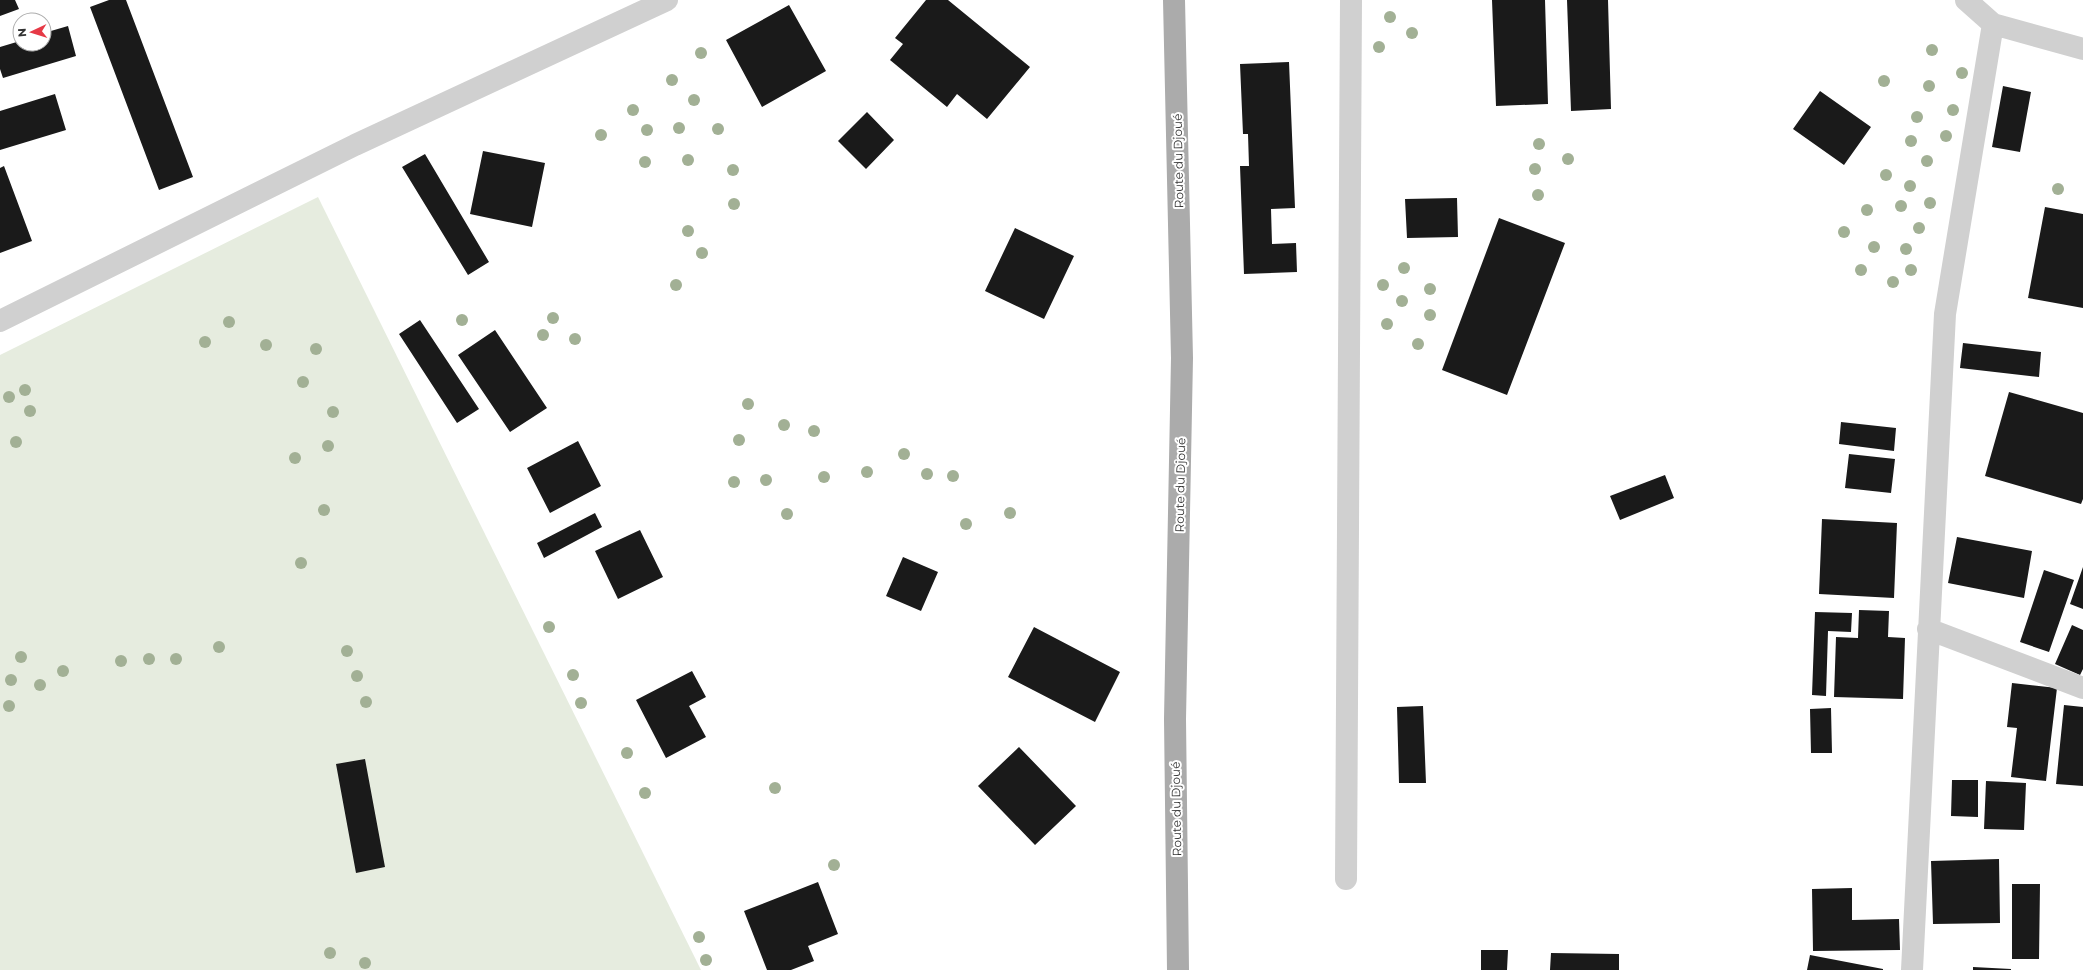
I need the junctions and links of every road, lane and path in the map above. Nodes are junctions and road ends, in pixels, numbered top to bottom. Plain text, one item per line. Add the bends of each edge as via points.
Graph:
1 (667, 0) edge
2 (1174, 0) edge
3 (1351, 0) edge
4 (1966, 0) edge
5 (1993, 24) junction
6 (2083, 49) edge
7 (0, 321) edge
8 (1928, 629) junction
9 (2083, 688) edge
10 (1346, 879) dead end
11 (1178, 970) edge
12 (1912, 970) edge

1 - 7 street via 355,145
2 - 11 main road, Route du Djoué via 1182,358 1175,719
3 - 10 street
4 - 5 street
5 - 6 street
5 - 8 street via 1945,314
8 - 9 street
8 - 12 street

